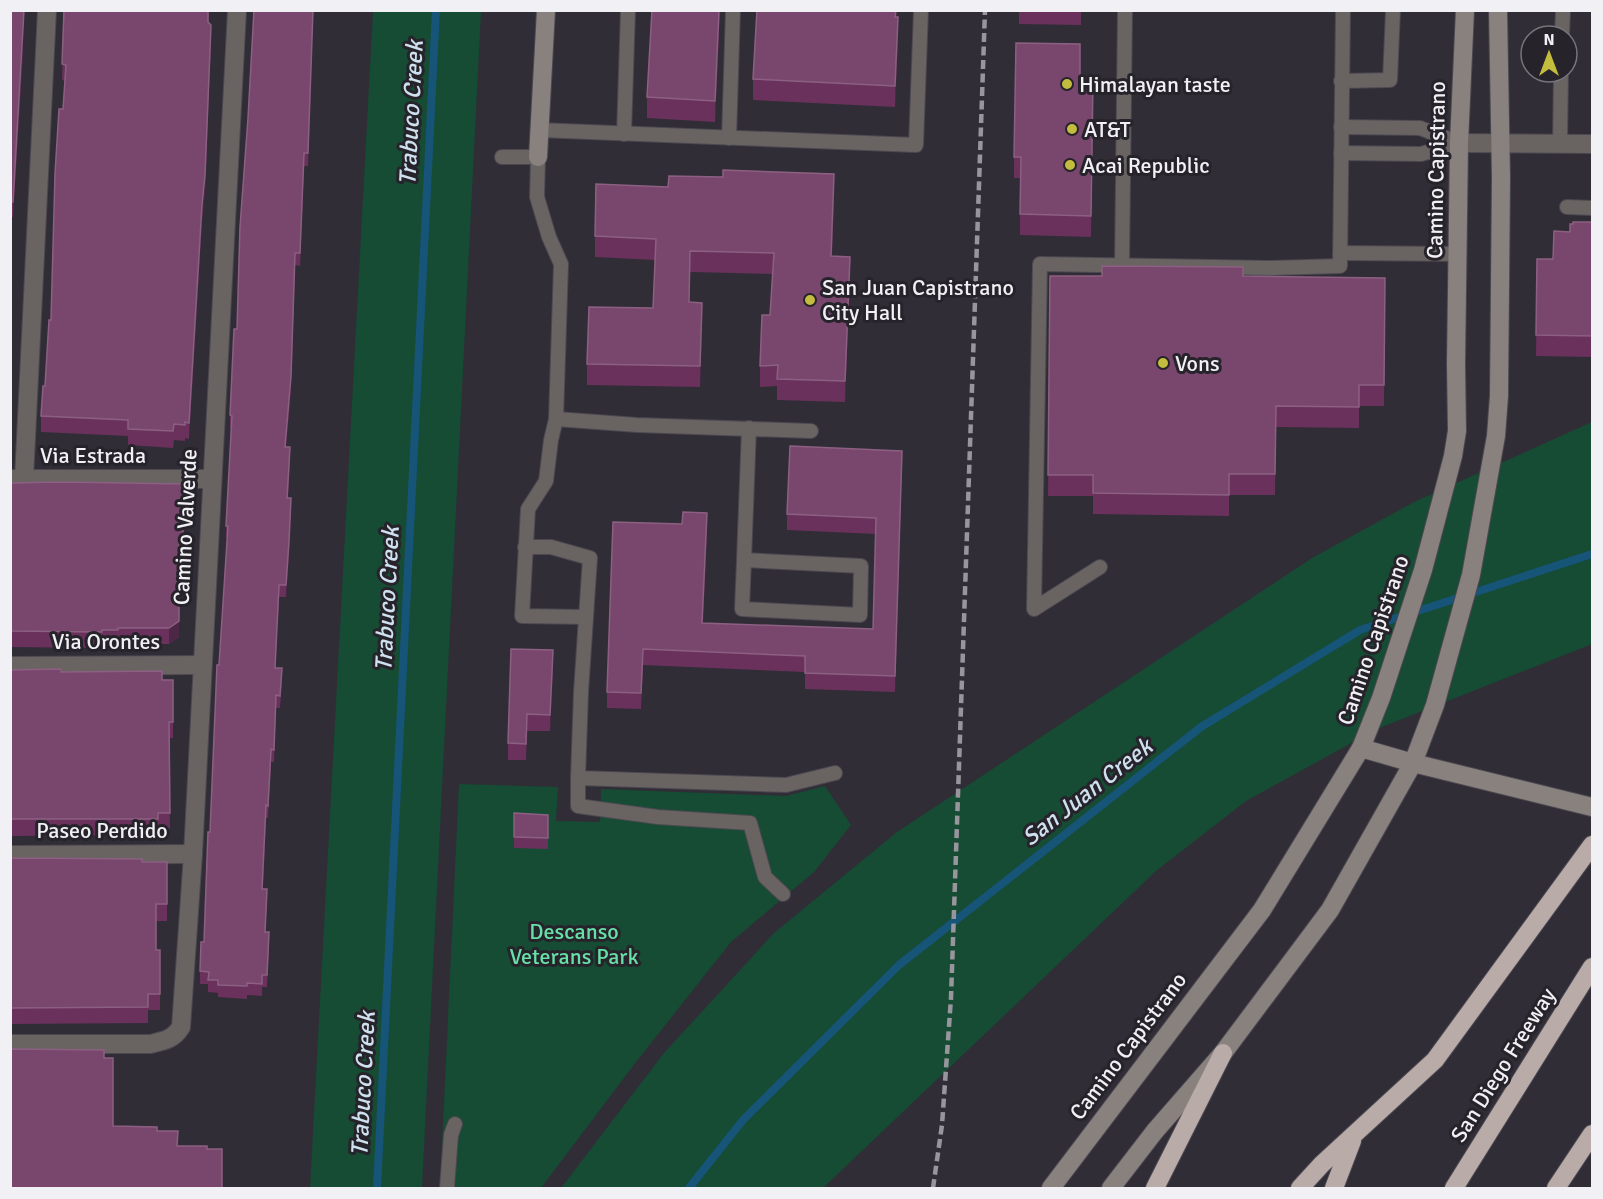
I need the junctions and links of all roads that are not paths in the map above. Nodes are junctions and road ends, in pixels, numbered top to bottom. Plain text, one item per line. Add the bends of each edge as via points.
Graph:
1 (47, 10) edge
2 (237, 10) edge
3 (546, 10) edge
4 (628, 10) edge
5 (733, 10) edge
6 (921, 10) edge
7 (1125, 10) edge
8 (1342, 10) edge
9 (1393, 10) edge
10 (1465, 10) edge
11 (1498, 10) edge
12 (1341, 81) junction
13 (1561, 84) edge
14 (1341, 127) junction
15 (539, 130) junction
16 (624, 134) junction
17 (729, 138) junction
18 (1459, 143) junction
19 (1500, 143) junction
20 (1560, 144) junction
21 (1593, 144) edge
22 (1341, 153) junction
23 (502, 157) dead end
24 (538, 157) junction
25 (1567, 207) dead end
26 (1593, 208) edge
27 (1340, 253) junction
28 (1458, 254) junction
29 (1122, 265) junction
30 (556, 419) junction
31 (749, 428) junction
32 (811, 431) dead end
33 (17, 479) edge
34 (212, 479) junction
35 (525, 547) junction
36 (744, 560) junction
37 (1100, 567) dead end
38 (586, 617) junction
39 (202, 664) junction
40 (10, 666) edge
41 (1364, 742) junction
42 (1413, 763) junction
43 (835, 773) dead end
44 (578, 778) junction
45 (1593, 807) edge
46 (1593, 845) edge
47 (193, 854) junction
48 (10, 855) edge
49 (783, 894) dead end
50 (1593, 967) edge
51 (10, 1044) edge
52 (1223, 1053) junction
53 (455, 1124) dead end
54 (1593, 1134) edge
55 (1353, 1137) junction
56 (447, 1188) edge
57 (1051, 1188) edge
58 (1112, 1188) edge
59 (1155, 1188) edge
60 (1300, 1188) edge
61 (1334, 1188) edge
62 (1454, 1188) edge
63 (1556, 1188) edge

1 - 33 street
2 - 34 street, Camino Valverde
3 - 15 main road
4 - 16 lane
5 - 17 lane
6 - 17 lane via 916,145
7 - 29 lane
8 - 12 lane
9 - 12 lane via 1390,80
10 - 18 main road, Camino Capistrano
11 - 19 main road
12 - 14 lane
13 - 20 lane
14 - 18 lane via 1420,128
14 - 22 lane
15 - 16 lane
15 - 24 main road
16 - 17 lane
18 - 19 street
18 - 22 lane via 1421,154
18 - 28 main road, Camino Capistrano
19 - 20 street
19 - 42 main road via 1496,436 1471,575 1435,705
20 - 21 street
22 - 27 lane
23 - 24 lane
24 - 30 lane via 537,197 561,264
25 - 26 lane
27 - 28 lane
27 - 29 lane via 1340,266
28 - 41 main road, Camino Capistrano via 1457,431 1453,456 1423,570
29 - 37 lane via 1040,264 1034,609
30 - 31 lane
30 - 35 lane via 546,481 528,509
31 - 32 lane
31 - 36 lane
33 - 34 street, Via Estrada
34 - 39 street, Camino Valverde
35 - 38 lane via 551,547 590,558
35 - 38 lane via 522,616
36 - 36 lane via 861,566 860,615 742,609
38 - 44 lane
39 - 40 street, Via Orontes
39 - 47 street, Camino Valverde
41 - 42 main road
41 - 57 main road, Camino Capistrano via 1262,910
42 - 45 main road
42 - 52 main road via 1330,910
43 - 44 lane via 786,785
44 - 49 lane via 578,806 658,818 750,823 765,877
46 - 55 highway via 1435,1060
47 - 48 street, Paseo Perdido
47 - 51 street, Camino Valverde via 181,1027 177,1034 168,1041 150,1044
50 - 62 highway, San Diego Freeway
52 - 58 main road
52 - 59 highway
53 - 56 lane
54 - 63 highway
55 - 60 highway
55 - 61 highway

